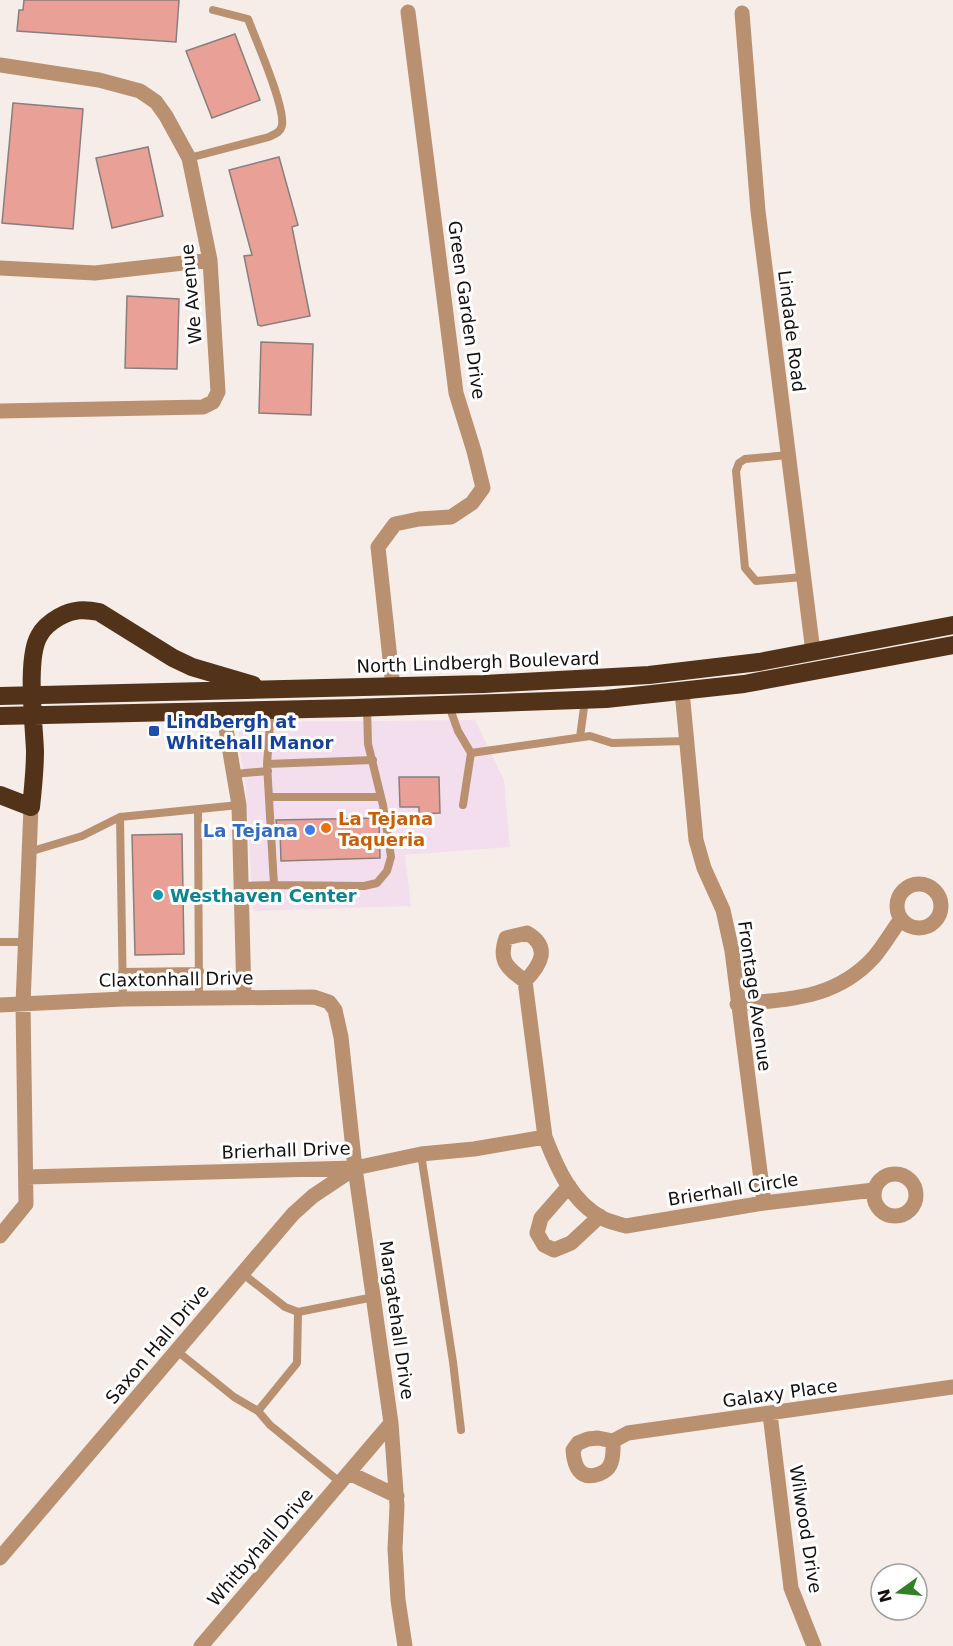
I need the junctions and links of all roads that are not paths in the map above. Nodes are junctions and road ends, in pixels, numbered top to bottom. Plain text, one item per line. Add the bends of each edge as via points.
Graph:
1 (213, 10) dead end
2 (408, 12) dead end
3 (742, 13) dead end
4 (0, 65) edge
5 (189, 158) junction
6 (210, 260) junction
7 (0, 268) edge
8 (0, 411) edge
9 (788, 455) junction
10 (803, 577) junction
11 (953, 625) edge
12 (953, 645) edge
13 (813, 652) junction
14 (393, 687) junction
15 (269, 690) junction
16 (682, 691) junction
17 (33, 695) junction
18 (0, 696) edge
19 (585, 700) junction
20 (448, 705) junction
21 (367, 708) junction
22 (271, 710) junction
23 (223, 711) junction
24 (34, 716) junction
25 (0, 717) edge
26 (580, 737) junction
27 (686, 741) junction
28 (471, 753) junction
29 (374, 760) junction
30 (268, 767) junction
31 (234, 774) junction
32 (0, 795) edge
33 (269, 797) junction
34 (381, 797) junction
35 (239, 805) junction
36 (463, 806) dead end
37 (31, 807) junction
38 (198, 809) junction
39 (120, 817) junction
40 (29, 852) junction
41 (274, 885) junction
42 (241, 886) junction
43 (902, 919) dead end
44 (0, 942) edge
45 (24, 942) junction
46 (200, 971) junction
47 (122, 972) junction
48 (525, 981) dead end
49 (244, 997) junction
50 (123, 999) junction
51 (200, 999) junction
52 (329, 1002) joint
53 (23, 1004) junction
54 (737, 1004) junction
55 (0, 1005) edge
56 (545, 1137) junction
57 (421, 1154) junction
58 (355, 1168) junction
59 (26, 1177) junction
60 (569, 1186) junction
61 (874, 1190) dead end
62 (764, 1203) junction
63 (600, 1216) junction
64 (0, 1236) edge
65 (242, 1273) junction
66 (374, 1297) junction
67 (297, 1312) junction
68 (177, 1351) junction
69 (953, 1387) edge
70 (258, 1411) junction
71 (770, 1414) junction
72 (391, 1423) junction
73 (461, 1430) dead end
74 (613, 1441) dead end
75 (345, 1478) junction
76 (397, 1496) junction
77 (0, 1558) edge
78 (201, 1646) edge
79 (405, 1646) edge
80 (814, 1646) edge

1 - 5 lane via 248,19 278,101 282,124 277,134 269,137
2 - 14 street, Green Garden Drive via 456,393 483,488 471,503 451,517 395,524 378,547
3 - 9 street, Lindade Road via 758,211
4 - 5 street, We Avenue via 99,80 140,91 156,102
5 - 6 street, We Avenue
6 - 7 street via 94,273
6 - 8 street, We Avenue via 218,392 213,402 203,407
9 - 10 street, Lindade Road
9 - 10 lane via 739,463 736,471 745,568 756,581
10 - 13 street, Lindade Road
11 - 13 highway, North Lindbergh Boulevard
12 - 16 highway
13 - 14 highway, North Lindbergh Boulevard via 649,675
14 - 15 highway, North Lindbergh Boulevard
15 - 17 highway, North Lindbergh Boulevard
15 - 17 highway via 192,667 114,620 87,609 66,613 38,636 33,659
16 - 19 highway
16 - 27 street, Frontage Avenue
17 - 18 highway, North Lindbergh Boulevard
17 - 24 highway
19 - 20 highway
19 - 26 lane
20 - 21 highway
20 - 28 lane
21 - 22 highway
21 - 29 lane via 368,744
22 - 23 highway
22 - 30 lane
23 - 24 highway
23 - 31 street
24 - 25 highway
24 - 37 highway
26 - 27 lane via 612,743
26 - 28 lane
27 - 54 street, Frontage Avenue via 696,840 723,910
28 - 36 lane
29 - 30 lane
29 - 34 lane
30 - 31 lane
30 - 33 lane
31 - 35 street
32 - 37 highway
33 - 34 lane
33 - 41 lane
34 - 41 lane via 391,857 387,871 377,883
35 - 38 lane
35 - 42 street
37 - 40 street
38 - 39 lane
38 - 46 lane
39 - 40 lane via 82,836
39 - 47 lane
40 - 45 street
41 - 42 lane
42 - 49 street
43 - 54 street via 861,970 837,987 804,998
44 - 45 lane
45 - 53 street
46 - 47 lane
46 - 51 lane
47 - 50 lane
48 - 56 street, Brierhall Circle
49 - 51 street, Claxtonhall Drive
49 - 52 street, Claxtonhall Drive via 314,996
50 - 51 street, Claxtonhall Drive
50 - 53 street, Claxtonhall Drive
52 - 58 street, Margatehall Drive via 338,1017
53 - 55 street, Claxtonhall Drive
53 - 59 street
54 - 62 street, Frontage Avenue
56 - 57 street, Brierhall Drive
56 - 60 street, Brierhall Circle
57 - 58 street, Brierhall Drive
57 - 73 lane
58 - 59 street, Brierhall Drive
58 - 65 street, Saxon Hall Drive via 293,1214
58 - 66 street, Margatehall Drive
59 - 64 street via 26,1204
60 - 63 street, Brierhall Circle via 579,1200
60 - 63 street via 541,1218 537,1233 544,1245 554,1250 571,1243
61 - 62 street, Brierhall Circle
62 - 63 street, Brierhall Circle via 626,1226
65 - 67 lane
65 - 68 street, Saxon Hall Drive
66 - 67 lane
66 - 72 street, Margatehall Drive
67 - 70 lane via 297,1363
68 - 70 lane
68 - 77 street, Saxon Hall Drive
69 - 71 street, Galaxy Place
70 - 75 lane via 270,1425
71 - 74 street, Galaxy Place via 628,1433
71 - 80 street, Wilwood Drive via 791,1588
72 - 75 street, Whitbyhall Drive
72 - 76 street, Margatehall Drive
75 - 76 street
75 - 78 street, Whitbyhall Drive
76 - 79 street, Margatehall Drive via 395,1549

